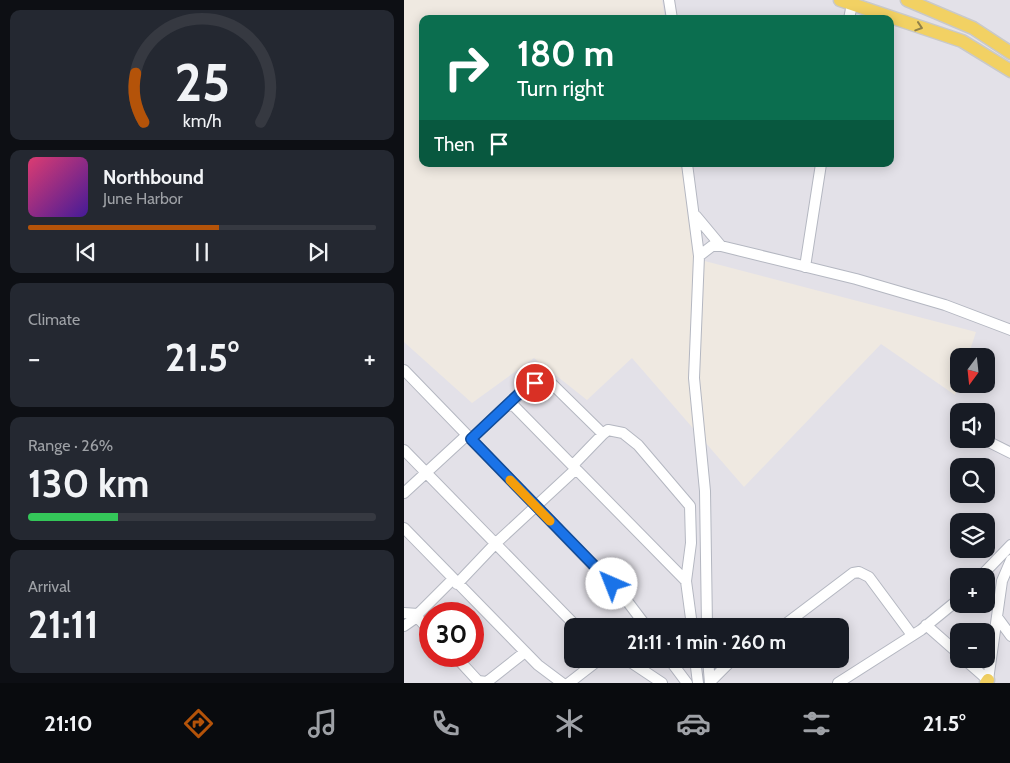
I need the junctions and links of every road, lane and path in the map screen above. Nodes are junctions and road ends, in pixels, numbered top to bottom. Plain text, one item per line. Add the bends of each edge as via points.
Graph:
1 (670, 0) edge
2 (676, 0) edge
3 (840, 0) edge
4 (906, 0) edge
5 (852, 4) junction
6 (672, 15) edge
7 (674, 15) edge
8 (850, 15) edge
9 (885, 15) edge
10 (894, 18) edge
11 (1010, 53) edge
12 (1010, 71) edge
13 (687, 167) edge
14 (821, 167) edge
15 (695, 215) junction
16 (721, 246) junction
17 (699, 256) junction
18 (805, 267) junction
19 (1010, 330) edge
20 (404, 370) edge
21 (509, 405) junction
22 (602, 434) junction
23 (469, 437) junction
24 (995, 445) edge
25 (404, 450) edge
26 (1010, 453) edge
27 (574, 467) junction
28 (426, 473) junction
29 (404, 493) edge
30 (536, 507) junction
31 (404, 528) edge
32 (495, 544) junction
33 (1010, 545) edge
34 (1010, 560) edge
35 (988, 568) edge
36 (455, 581) junction
37 (686, 581) junction
38 (950, 606) edge
39 (404, 613) edge
40 (417, 615) junction
41 (419, 617) edge
42 (997, 617) junction
43 (568, 618) edge
44 (640, 618) edge
45 (691, 618) edge
46 (706, 618) edge
47 (797, 618) edge
48 (926, 625) junction
49 (404, 626) edge
50 (912, 635) junction
51 (1010, 636) edge
52 (950, 646) edge
53 (525, 652) junction
54 (465, 667) edge
55 (588, 668) edge
56 (640, 668) edge
57 (676, 668) edge
58 (697, 668) edge
59 (709, 668) edge
60 (723, 668) edge
61 (973, 668) edge
62 (710, 682) edge
63 (987, 682) edge
64 (562, 683) edge
65 (569, 683) edge
66 (662, 683) edge
67 (687, 683) edge
68 (698, 683) edge
69 (838, 683) edge

1 - 6 street
2 - 7 street
3 - 5 main road
4 - 11 main road via 973,28
5 - 8 street
5 -> 9 main road
10 -> 12 main road via 962,41
13 - 15 street
14 - 18 street
15 - 16 street
15 - 17 street
16 - 17 street via 712,246
16 - 18 street
17 - 46 street via 694,378 705,492
18 - 19 street via 945,305
20 - 23 street
21 - 22 street via 524,389 548,380
21 - 23 street
21 - 27 street via 514,406
22 - 27 street
22 - 37 street via 608,430 628,437 690,506 691,543
23 - 28 street
23 - 30 street
24 - 26 street
25 - 28 street
27 - 30 street
27 - 37 street
28 - 29 street
28 - 32 street
30 - 32 street
30 - 44 street via 624,597
31 - 36 street
32 - 36 street
32 - 43 street
33 - 35 street
34 - 42 street via 1002,581
36 - 40 street
36 - 53 street
37 - 45 street
38 - 48 street
39 - 40 street
40 - 41 street
40 - 49 street
42 - 51 street
42 - 63 street
47 - 50 street via 853,573 859,572 868,577
48 - 50 street
48 - 52 street
50 - 69 street
53 - 54 street via 487,682 478,681
53 - 64 street
55 - 65 street
56 - 66 street
57 - 67 street
58 - 68 street
59 - 62 street
60 - 62 street
61 - 63 street

